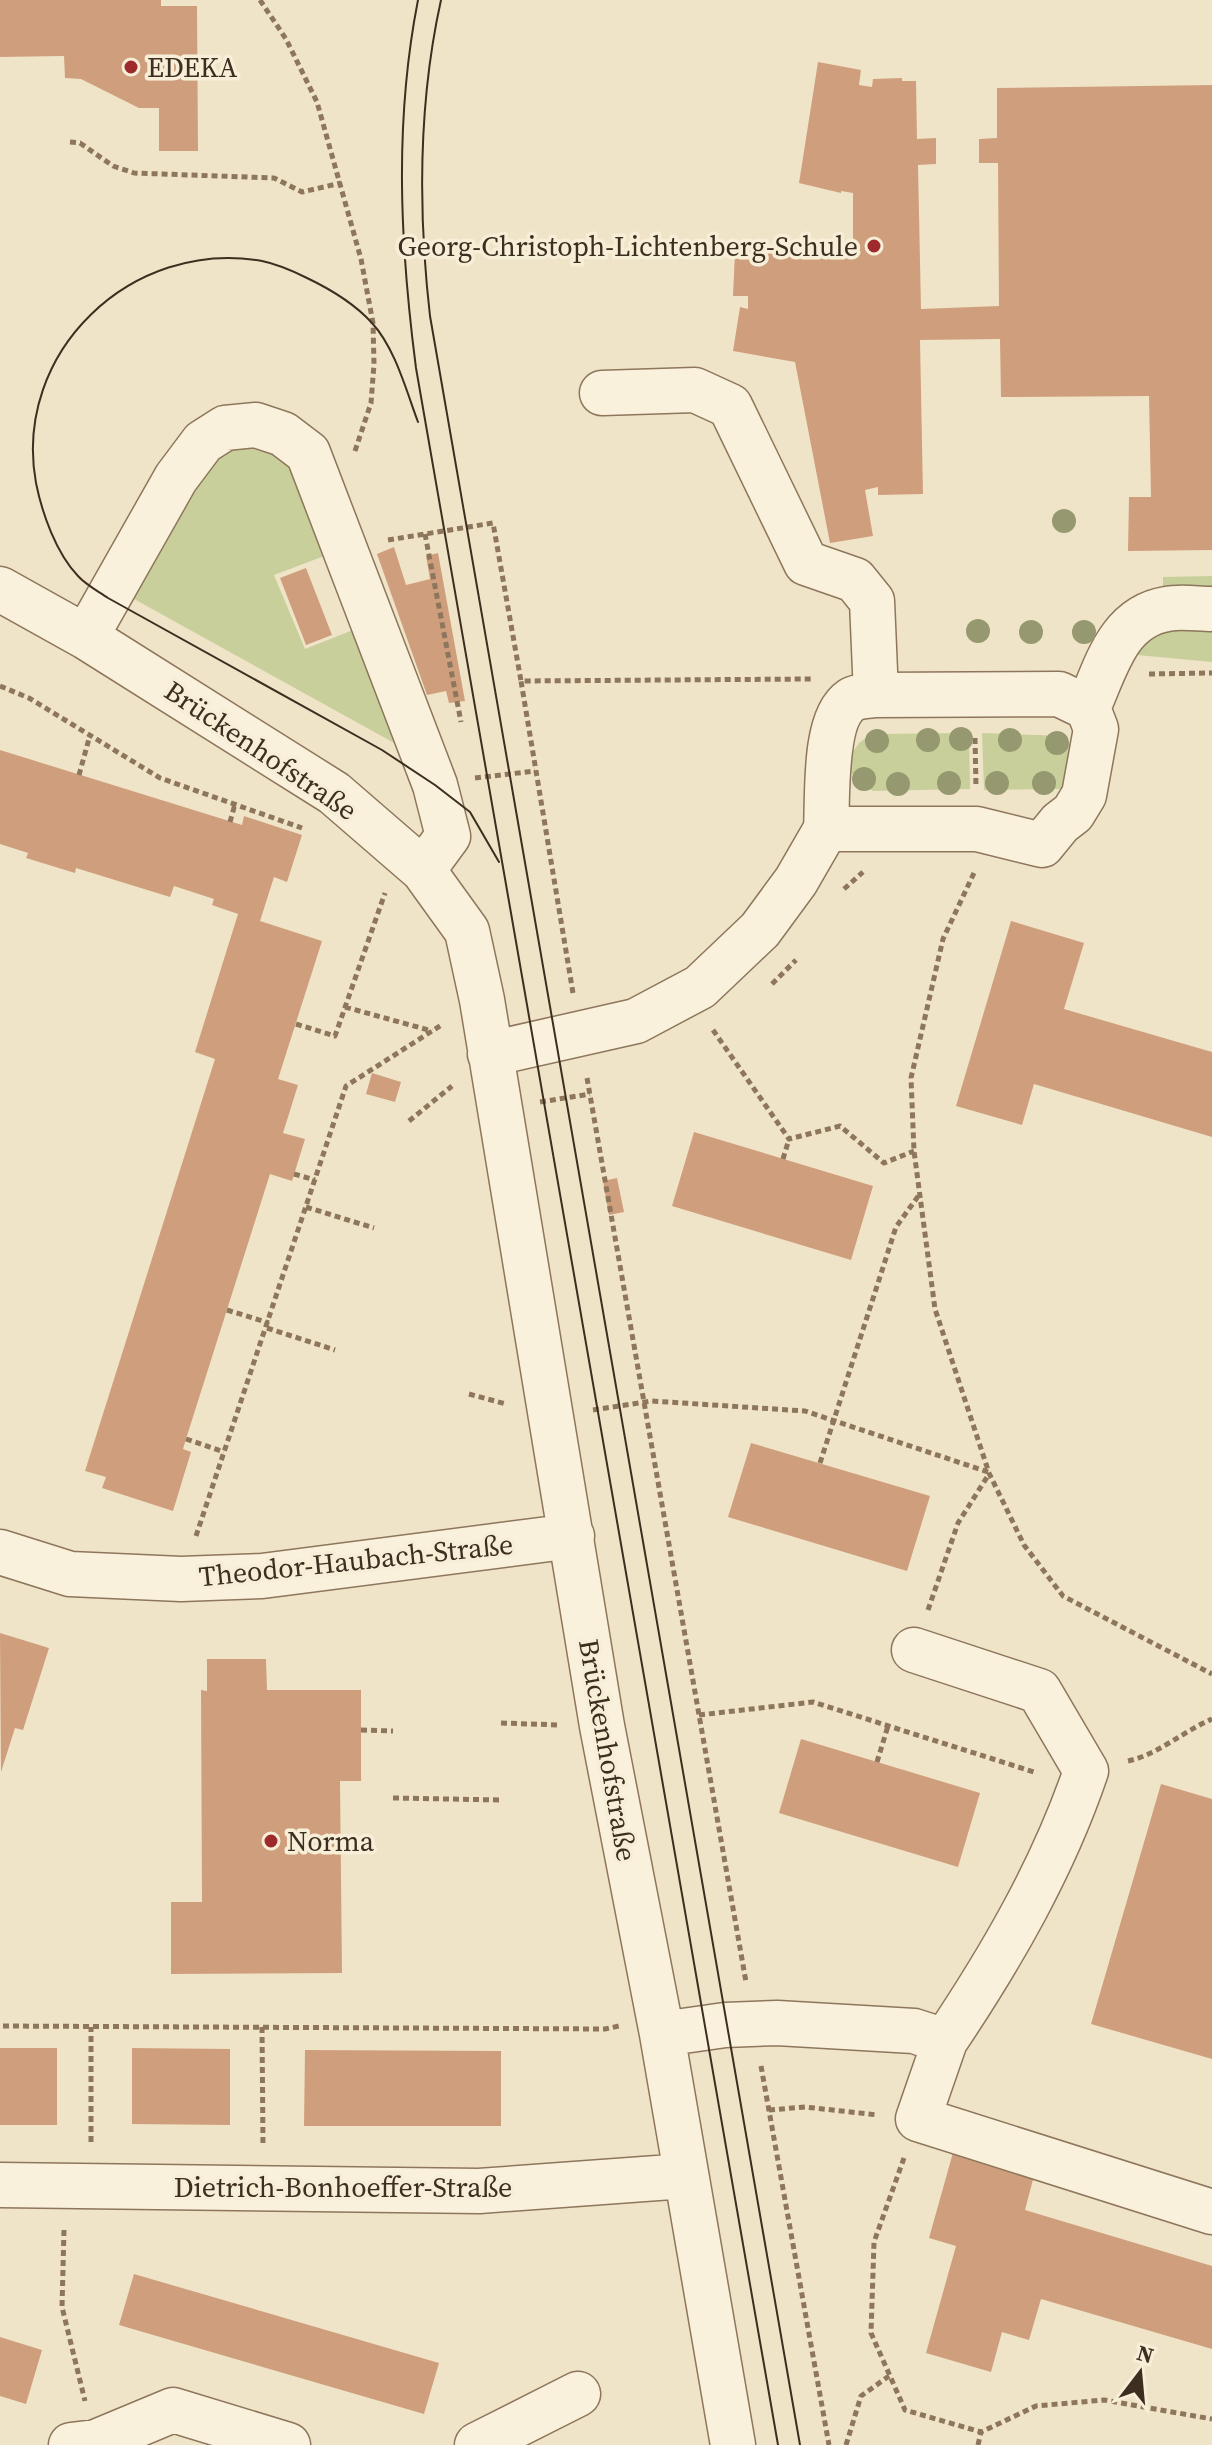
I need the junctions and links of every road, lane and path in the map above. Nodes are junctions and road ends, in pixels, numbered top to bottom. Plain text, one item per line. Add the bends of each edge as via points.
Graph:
1 (260, 0) edge
2 (70, 142) dead end
3 (341, 183) junction
4 (602, 393) dead end
5 (353, 456) dead end
6 (425, 534) junction
7 (379, 542) dead end
8 (0, 589) edge
9 (1212, 609) edge
10 (86, 637) junction
11 (1212, 673) edge
12 (521, 681) junction
13 (0, 686) edge
14 (876, 686) junction
15 (1095, 691) junction
16 (973, 694) junction
17 (463, 733) dead end
18 (90, 735) junction
19 (535, 771) junction
20 (79, 775) dead end
21 (471, 779) dead end
22 (235, 804) junction
23 (230, 822) dead end
24 (826, 829) junction
25 (977, 829) junction
26 (309, 830) dead end
27 (423, 870) junction
28 (865, 871) dead end
29 (378, 880) dead end
30 (838, 894) dead end
31 (799, 955) dead end
32 (770, 986) dead end
33 (700, 987) junction
34 (482, 1000) junction
35 (345, 1007) junction
36 (296, 1024) dead end
37 (726, 1025) dead end
38 (432, 1031) junction
39 (715, 1034) junction
40 (580, 1035) junction
41 (700, 1037) dead end
42 (490, 1054) junction
43 (789, 1139) junction
44 (914, 1151) junction
45 (783, 1159) dead end
46 (294, 1174) dead end
47 (315, 1180) junction
48 (919, 1194) junction
49 (306, 1207) junction
50 (374, 1228) dead end
51 (227, 1310) dead end
52 (268, 1326) junction
53 (335, 1350) dead end
54 (643, 1402) junction
55 (834, 1421) junction
56 (186, 1439) dead end
57 (224, 1452) junction
58 (820, 1463) dead end
59 (989, 1473) junction
60 (572, 1536) junction
61 (0, 1552) edge
62 (181, 1579) junction
63 (914, 1650) joint
64 (1212, 1674) edge
65 (699, 1715) junction
66 (1212, 1719) edge
67 (501, 1723) dead end
68 (602, 1726) junction
69 (888, 1726) junction
70 (361, 1730) dead end
71 (393, 1731) dead end
72 (877, 1762) dead end
73 (1083, 1779) junction
74 (393, 1798) dead end
75 (501, 1800) dead end
76 (754, 2024) junction
77 (3, 2026) dead end
78 (91, 2027) junction
79 (262, 2027) junction
80 (661, 2027) junction
81 (945, 2041) junction
82 (769, 2110) junction
83 (918, 2119) junction
84 (685, 2176) junction
85 (0, 2185) edge
86 (78, 2185) junction
87 (264, 2187) junction
88 (1212, 2212) edge
89 (889, 2376) junction
90 (578, 2394) dead end
91 (1212, 2419) edge
92 (981, 2432) junction
93 (83, 2444) edge
94 (288, 2445) edge
95 (477, 2445) edge
96 (733, 2445) edge
97 (829, 2445) edge
98 (846, 2445) edge
99 (978, 2445) edge

1 - 3 path via 317,102
2 - 3 path via 134,173 274,178 302,192
3 - 5 path via 373,323 371,403
4 - 14 street via 695,390 730,406 806,563 855,580 872,601
6 - 7 path
6 - 12 path via 493,523
6 - 17 path
8 - 10 street, Brückenhofstraße
9 - 15 street via 1167,609 1139,619 1119,638
10 - 27 street, Brückenhofstraße via 334,793
10 - 27 street via 176,478 203,442 225,428 256,425 283,434 308,453 435,785 448,836
11 - 15 path
12 - 14 path
12 - 19 path
13 - 18 path
14 - 16 street
14 - 24 street via 852,699 839,714 832,735
15 - 16 street
15 - 25 street via 1096,729 1084,795 1073,813 1042,845
16 - 25 path
18 - 20 path
18 - 22 path via 160,778
19 - 21 path
19 - 40 path
22 - 23 path
22 - 26 path
24 - 25 street
24 - 33 street via 760,930
25 - 44 path via 979,862 943,939 911,1078
27 - 34 street, Brückenhofstraße via 467,931
28 - 30 path
29 - 35 path via 386,892
31 - 32 path
33 - 39 path
33 - 40 street via 636,1021
34 - 38 path
34 - 42 street, Brückenhofstraße
35 - 36 path via 335,1036
35 - 38 path
37 - 39 path
38 - 47 path via 346,1086
39 - 41 path
39 - 43 path
40 - 42 street
40 - 54 path
42 - 60 street, Brückenhofstraße
43 - 44 path via 840,1126 884,1163
43 - 45 path
44 - 48 path
46 - 47 path
47 - 49 path
48 - 55 path via 896,1227
48 - 59 path via 935,1309
49 - 50 path
49 - 52 path
51 - 52 path
52 - 53 path
52 - 57 path
54 - 55 path via 805,1411
54 - 65 path
55 - 58 path
55 - 59 path
56 - 57 path
57 - 62 path
59 - 63 path via 958,1523
59 - 64 path via 1024,1545 1063,1596
60 - 62 street, Theodor-Haubach-Straße via 262,1576
60 - 68 street, Brückenhofstraße
61 - 62 street, Theodor-Haubach-Straße via 70,1574
63 - 73 street via 1039,1691
65 - 69 path via 813,1702
65 - 76 path
66 - 73 path via 1149,1756
67 - 68 path
68 - 80 street, Brückenhofstraße
69 - 72 path
69 - 73 path
70 - 71 path
73 - 81 street via 1039,1886
74 - 75 path
76 - 80 street
76 - 81 street via 914,2031
76 - 82 path
77 - 78 path
78 - 79 path
78 - 86 path
79 - 80 path
79 - 87 path
80 - 84 street, Brückenhofstraße
81 - 83 street
82 - 83 path via 805,2107
82 - 97 path
83 - 88 street
83 - 89 path via 874,2242 871,2333
84 - 87 street, Dietrich-Bonhoeffer-Straße via 479,2191
84 - 96 street, Brückenhofstraße
85 - 86 street, Dietrich-Bonhoeffer-Straße
86 - 87 street, Dietrich-Bonhoeffer-Straße
86 - 93 path via 62,2307
89 - 92 path via 905,2410
89 - 98 path via 861,2396
90 - 95 street
91 - 92 path via 1104,2400 1036,2406
92 - 99 path
93 - 94 street via 173,2410

